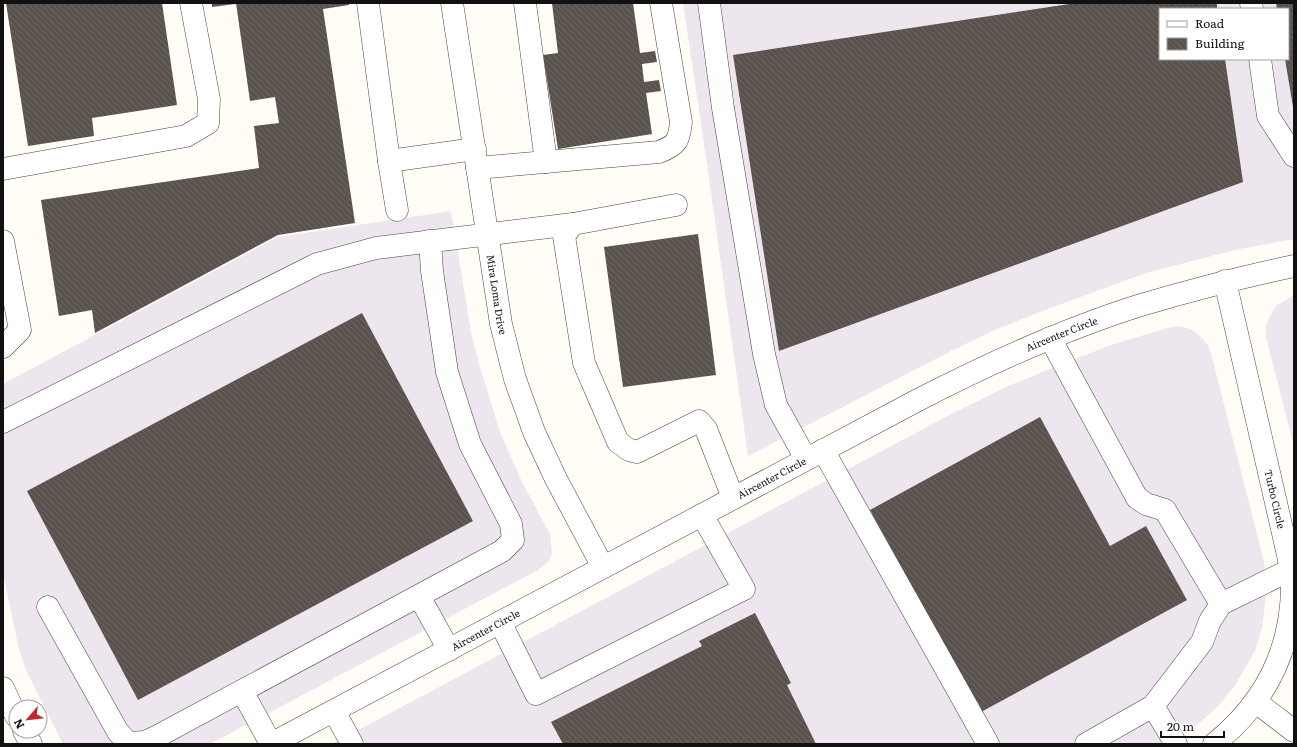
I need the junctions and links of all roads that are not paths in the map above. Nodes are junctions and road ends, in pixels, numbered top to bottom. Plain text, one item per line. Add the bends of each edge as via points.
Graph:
1 (191, 3) edge
2 (368, 3) edge
3 (452, 3) edge
4 (524, 3) edge
5 (661, 3) edge
6 (708, 3) edge
7 (1260, 60) edge
8 (1294, 156) edge
9 (476, 159) junction
10 (389, 160) junction
11 (546, 162) junction
12 (3, 170) edge
13 (676, 205) dead end
14 (397, 210) dead end
15 (573, 224) junction
16 (487, 234) junction
17 (3, 241) edge
18 (430, 241) junction
19 (1294, 266) edge
20 (1225, 281) junction
21 (1050, 338) junction
22 (3, 347) edge
23 (3, 422) edge
24 (815, 455) junction
25 (734, 498) junction
26 (702, 515) junction
27 (603, 567) junction
28 (1290, 570) junction
29 (419, 596) junction
30 (1221, 604) junction
31 (48, 607) dead end
32 (500, 622) junction
33 (449, 650) junction
34 (3, 688) edge
35 (242, 691) junction
36 (8, 699) edge
37 (1256, 702) junction
38 (1153, 706) junction
39 (334, 711) junction
40 (1294, 731) edge
41 (271, 744) edge
42 (352, 744) edge
43 (988, 744) edge
44 (1086, 744) edge
45 (1176, 744) edge
46 (1214, 744) edge

1 - 12 street via 209,99 208,123 186,136
2 - 10 street
3 - 9 street, Mira Loma Drive
4 - 11 street
5 - 11 street via 681,122 680,135 672,147 659,152
6 - 24 street via 764,354 776,405
7 - 8 street via 1268,116
9 - 10 street
9 - 11 street
9 - 16 street, Mira Loma Drive
10 - 14 street
13 - 15 street
15 - 16 street
15 - 25 street via 564,236 584,363 618,442 636,452 699,421 706,429
16 - 18 street
16 - 27 street, Mira Loma Drive via 501,324 515,379 534,432
17 - 22 street via 20,330
18 - 23 street via 376,248 317,264
18 - 29 street via 447,372 470,444 511,524 513,540 502,551
19 - 20 street, Aircenter Circle
20 - 21 street, Aircenter Circle via 1140,306
20 - 28 street, Turbo Circle
21 - 24 street, Aircenter Circle via 979,369
21 - 30 street via 1137,498 1165,510
24 - 25 street, Aircenter Circle
24 - 43 street
25 - 26 street, Aircenter Circle
26 - 27 street, Aircenter Circle
26 - 32 street via 744,589 536,694
27 - 32 street, Aircenter Circle
28 - 30 street
28 - 37 street, Turbo Circle via 1290,615 1283,648 1271,677
29 - 33 street
29 - 35 street
30 - 38 street via 1210,621 1202,642
31 - 35 street via 118,732 128,743 145,742
32 - 33 street, Aircenter Circle
33 - 39 street, Aircenter Circle
34 - 36 street
35 - 41 street
37 - 40 street
37 - 46 street, Turbo Circle via 1236,725
38 - 44 street
38 - 45 street
39 - 41 street, Aircenter Circle
39 - 42 street

